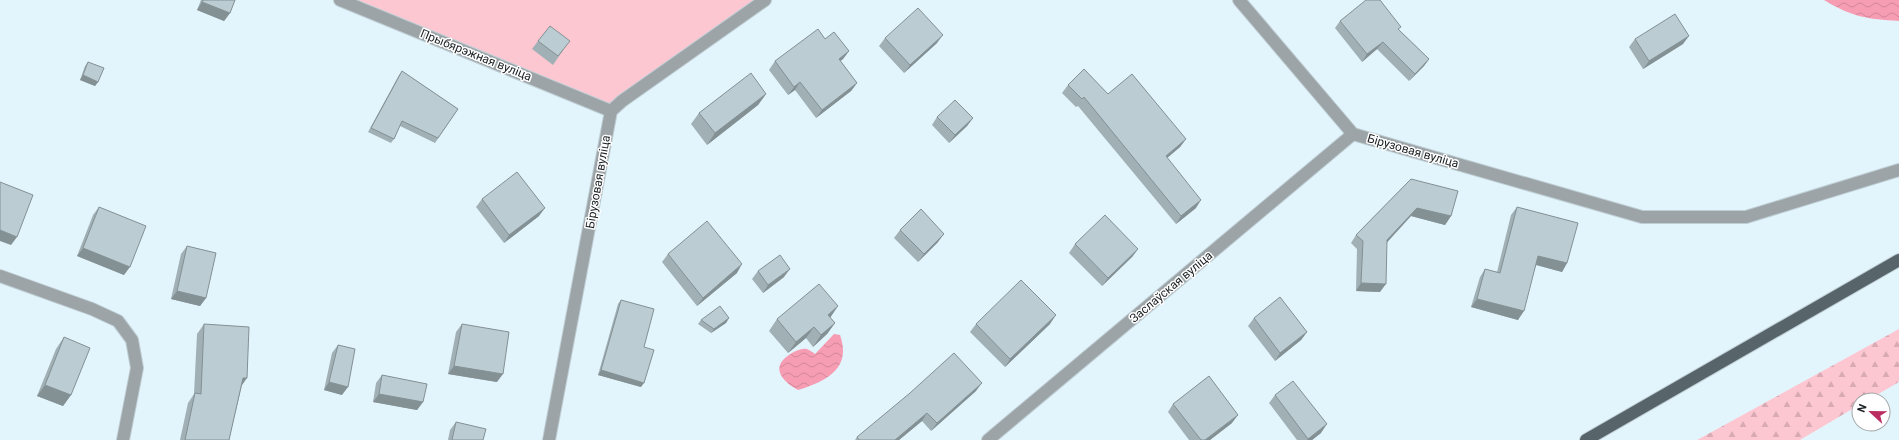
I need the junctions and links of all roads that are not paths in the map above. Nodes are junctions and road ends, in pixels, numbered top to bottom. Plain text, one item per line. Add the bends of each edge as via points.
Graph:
1 (340, 0) edge
2 (765, 0) edge
3 (1239, 0) edge
4 (611, 111) junction
5 (1353, 134) junction
6 (1899, 170) edge
7 (1899, 260) edge
8 (0, 276) edge
9 (123, 440) edge
10 (549, 440) edge
11 (988, 440) edge
12 (1586, 440) edge

1 - 4 street, Прыбярэжная вуліца
2 - 4 street
3 - 5 street, Бірузовая вуліца
4 - 10 street, Бірузовая вуліца
5 - 6 street, Бірузовая вуліца via 1642,217 1746,217
5 - 11 street, Заслаўская вуліца
7 - 12 main road
8 - 9 street via 118,321 132,340 137,368

